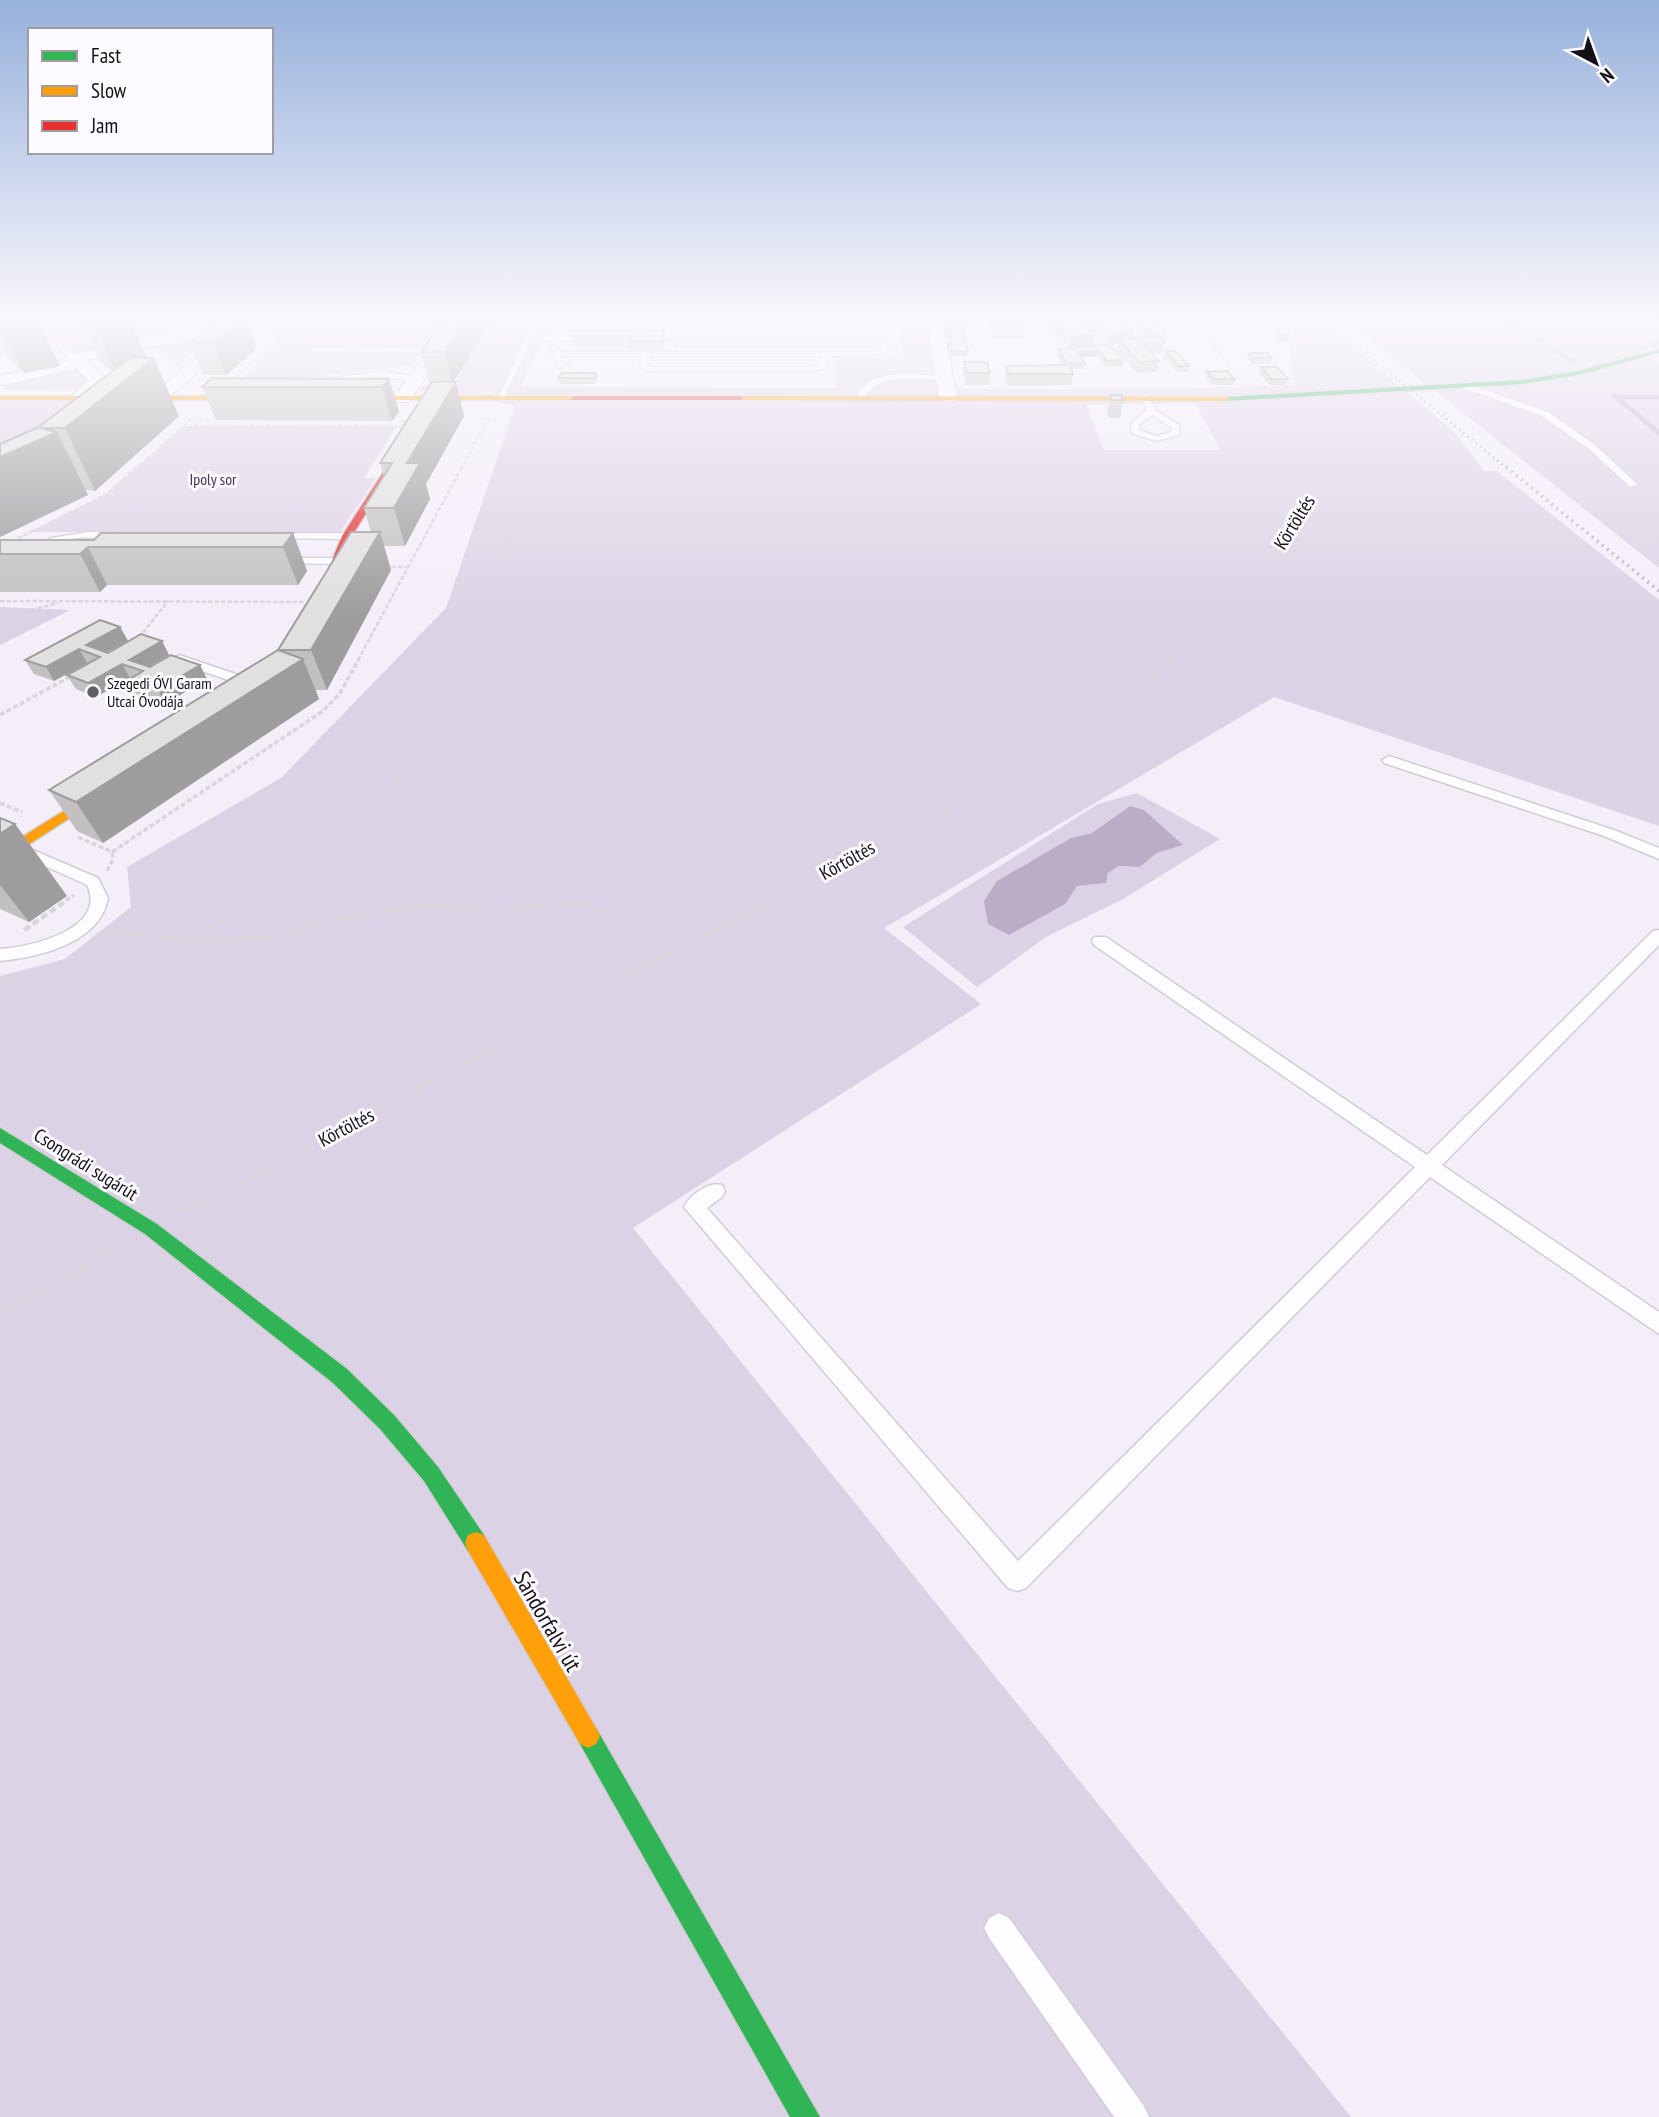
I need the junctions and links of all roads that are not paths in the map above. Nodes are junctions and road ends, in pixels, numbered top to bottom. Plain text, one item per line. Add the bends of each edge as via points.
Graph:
1 (137, 417) edge
2 (1140, 417) edge
3 (1164, 417) edge
4 (1549, 417) edge
5 (113, 437) edge
6 (398, 456) edge
7 (1633, 485) dead end
8 (172, 536) edge
9 (264, 536) edge
10 (342, 536) junction
11 (56, 560) edge
12 (271, 561) edge
13 (339, 561) junction
14 (319, 602) edge
15 (173, 657) edge
16 (265, 682) joint
17 (246, 699) edge
18 (1390, 760) dead end
19 (122, 779) edge
20 (0, 840) edge
21 (15, 847) junction
22 (1659, 854) edge
23 (1659, 934) edge
24 (1100, 942) dead end
25 (0, 955) edge
26 (0, 1135) edge
27 (1430, 1166) junction
28 (715, 1191) dead end
29 (151, 1229) joint
30 (1659, 1324) edge
31 (999, 1928) dead end
32 (806, 2117) edge
33 (1133, 2117) edge

1 - 5 street
2 - 3 lane via 1134,431 1157,439 1178,433
4 - 7 lane
6 - 10 street
8 - 11 lane via 63,538 40,553
9 - 10 lane
10 - 13 street
12 - 13 lane
13 - 14 street
15 - 16 lane
16 - 17 street
18 - 22 lane
19 - 21 street
20 - 21 street
21 - 25 lane via 93,882 99,906 85,925 46,948
23 - 27 lane
24 - 27 lane
26 - 29 street, Csongrádi sugárút
27 - 28 lane via 1017,1579 694,1207
27 - 30 lane
29 - 32 street, Sándorfalvi út via 340,1376 431,1474 528,1632
31 - 33 lane

